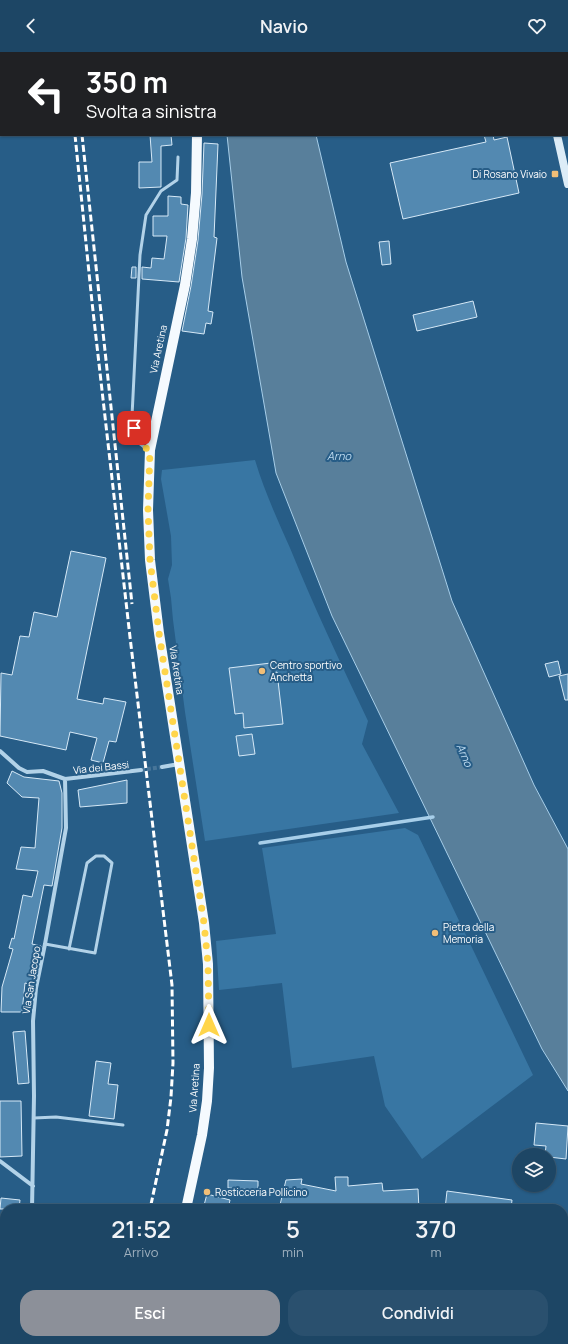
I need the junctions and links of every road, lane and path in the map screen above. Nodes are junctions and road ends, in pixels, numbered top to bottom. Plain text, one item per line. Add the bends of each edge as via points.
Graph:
1 (197, 136) edge
2 (557, 136) edge
3 (178, 157) dead end
4 (568, 184) edge
5 (150, 450) junction
6 (0, 751) edge
7 (179, 764) junction
8 (162, 767) tunnel mouth
9 (141, 770) tunnel mouth
10 (65, 779) junction
11 (45, 944) junction
12 (69, 949) junction
13 (34, 1118) junction
14 (123, 1125) dead end
15 (0, 1161) edge
16 (32, 1186) junction
17 (32, 1204) edge
18 (187, 1204) edge

1 - 5 main road, Via Aretina via 192,239 185,285
2 - 4 main road
3 - 5 lane via 178,180 161,191 146,216 140,255 132,416 136,440
5 - 7 main road, Via Aretina via 150,560
6 - 10 street, Via dei Bassi via 19,768 28,772 43,771
7 - 8 street
7 - 18 main road, Via Aretina via 204,923 209,996 207,1101
9 - 10 street, Via dei Bassi
10 - 11 street, Via San Jacopo via 66,828
11 - 12 lane
11 - 13 street, Via San Jacopo via 36,988 33,1021
12 - 12 lane via 95,953 112,863 104,856 96,856 87,863
13 - 14 lane via 56,1117
13 - 16 street, Via San Jacopo
15 - 16 street
16 - 17 street, Via San Jacopo

